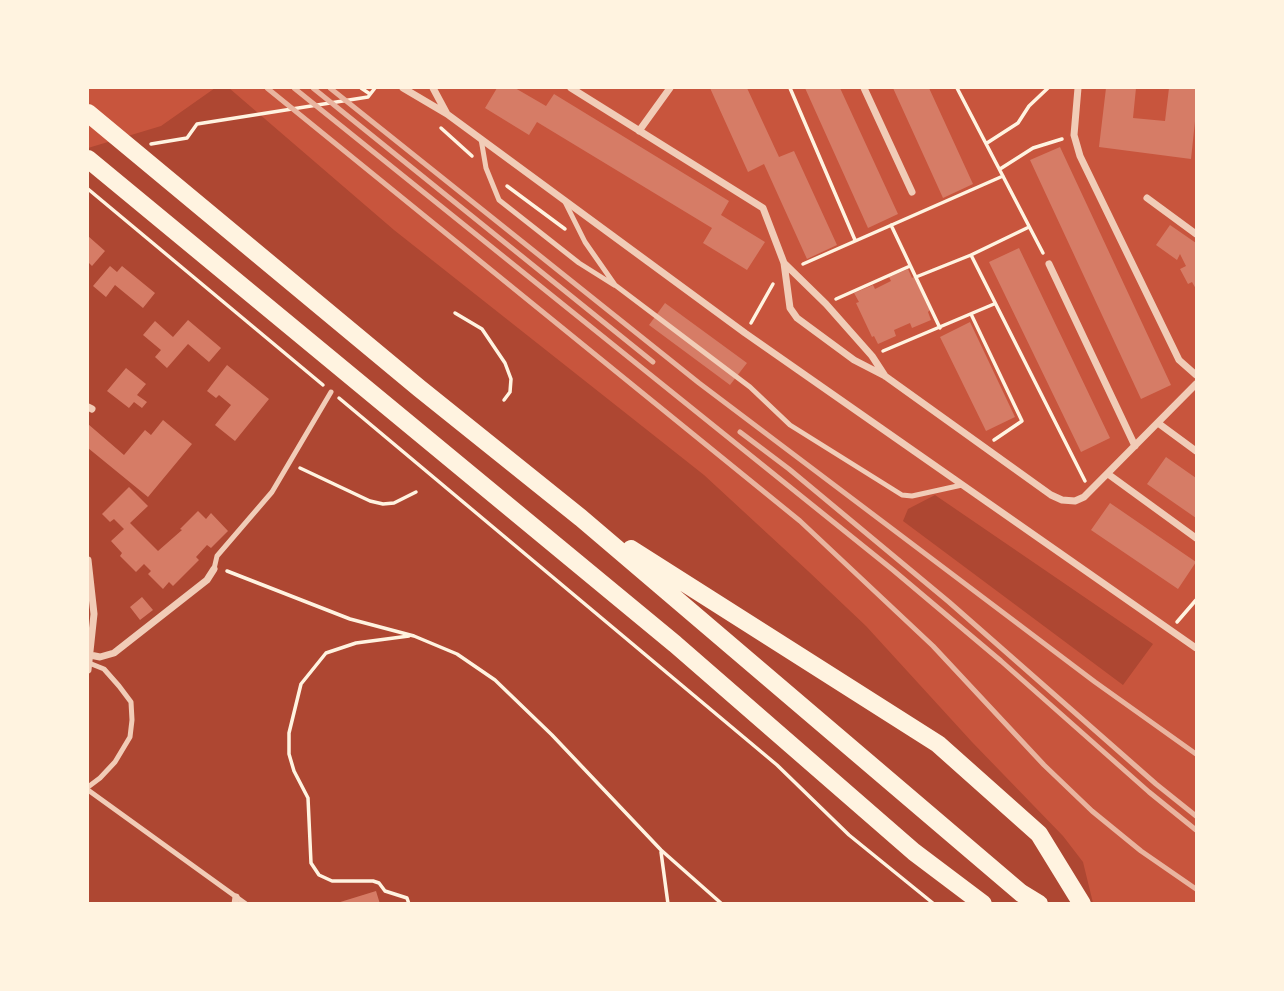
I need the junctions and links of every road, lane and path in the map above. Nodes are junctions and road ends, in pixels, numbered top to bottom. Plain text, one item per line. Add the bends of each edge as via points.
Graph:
1 (361, 88) edge
2 (372, 88) edge
3 (402, 88) edge
4 (433, 88) edge
5 (570, 88) edge
6 (670, 88) edge
7 (790, 88) edge
8 (864, 88) edge
9 (957, 88) edge
10 (1048, 88) edge
11 (1078, 88) edge
12 (370, 94) junction
13 (88, 113) edge
14 (447, 114) junction
15 (639, 131) junction
16 (1074, 135) junction
17 (481, 139) junction
18 (987, 143) junction
19 (150, 144) dead end
20 (88, 159) edge
21 (1000, 170) junction
22 (1003, 176) junction
23 (88, 189) edge
24 (912, 192) dead end
25 (1147, 198) dead end
26 (563, 199) junction
27 (891, 225) junction
28 (1029, 227) junction
29 (1196, 234) edge
30 (855, 241) junction
31 (971, 255) junction
32 (784, 263) junction
33 (1049, 264) joint
34 (910, 266) junction
35 (916, 277) junction
36 (615, 285) junction
37 (826, 304) junction
38 (994, 304) junction
39 (455, 313) dead end
40 (971, 314) junction
41 (940, 328) junction
42 (745, 333) junction
43 (873, 355) junction
44 (1196, 375) edge
45 (885, 376) junction
46 (1196, 384) edge
47 (331, 392) junction
48 (504, 400) dead end
49 (1157, 423) junction
50 (1135, 446) junction
51 (984, 447) junction
52 (1196, 452) edge
53 (289, 461) junction
54 (1108, 474) junction
55 (963, 485) junction
56 (416, 492) dead end
57 (1090, 492) junction
58 (581, 518) junction
59 (1196, 538) edge
60 (88, 560) edge
61 (214, 569) junction
62 (1196, 600) edge
63 (1170, 630) junction
64 (414, 636) junction
65 (1196, 648) edge
66 (89, 657) edge
67 (88, 788) edge
68 (661, 850) junction
69 (236, 900) edge
70 (246, 904) edge
71 (409, 904) edge
72 (668, 904) edge
73 (722, 904) edge
74 (934, 904) edge
75 (983, 904) edge
76 (1039, 904) edge
77 (1083, 904) edge

1 - 12 path
2 - 12 path
3 - 14 street
4 - 14 street
5 - 15 street
6 - 15 street
7 - 30 path
8 - 24 street
9 - 18 path
10 - 18 path via 1018,123
11 - 16 street
12 - 19 path via 197,124 187,138
13 - 58 highway
14 - 17 street
15 - 32 street via 763,208
16 - 21 path via 1033,148
16 - 44 street via 1179,360
17 - 26 street
17 - 36 lane via 499,200 579,263
18 - 21 path
20 - 75 highway via 674,643 914,852
21 - 22 path
22 - 27 path
22 - 28 path
23 - 47 path
25 - 29 street
26 - 36 lane
26 - 42 street
27 - 30 path
27 - 34 path
28 - 31 path
28 - 33 path
30 - 32 path via 806,264
31 - 35 path
31 - 38 path
32 - 37 street
32 - 42 path
32 - 45 street via 786,295 797,318 854,360
33 - 50 street
34 - 35 path
34 - 37 path
35 - 41 path
36 - 55 lane via 750,387 790,425 893,491 912,496
37 - 43 street
38 - 40 path
38 - 57 path
39 - 48 path via 482,329 502,356 511,379
40 - 41 path
40 - 51 path via 1022,421
41 - 43 path
42 - 55 street
43 - 45 street
45 - 51 street
46 - 49 street
47 - 53 lane
47 - 74 path via 777,765 849,835
49 - 50 street
49 - 52 street
50 - 54 street
51 - 57 street via 1062,500 1074,501
53 - 56 path via 370,501 394,503
53 - 61 lane via 272,492 217,556
54 - 57 street
54 - 59 street
55 - 63 street
58 - 76 highway
58 - 77 highway via 938,744 1040,834
60 - 66 street via 94,614
61 - 64 path via 349,619
61 - 66 street via 207,580 114,653
62 - 63 path
63 - 65 street
64 - 68 path via 457,654 495,680
64 - 71 path via 355,643 326,653 302,684 289,733 289,754 308,798 311,863 319,875 332,881 379,883 385,891 407,898
66 - 67 lane via 131,702 132,720 131,737 115,762
67 - 69 lane
68 - 72 path
68 - 73 path
69 - 70 lane

